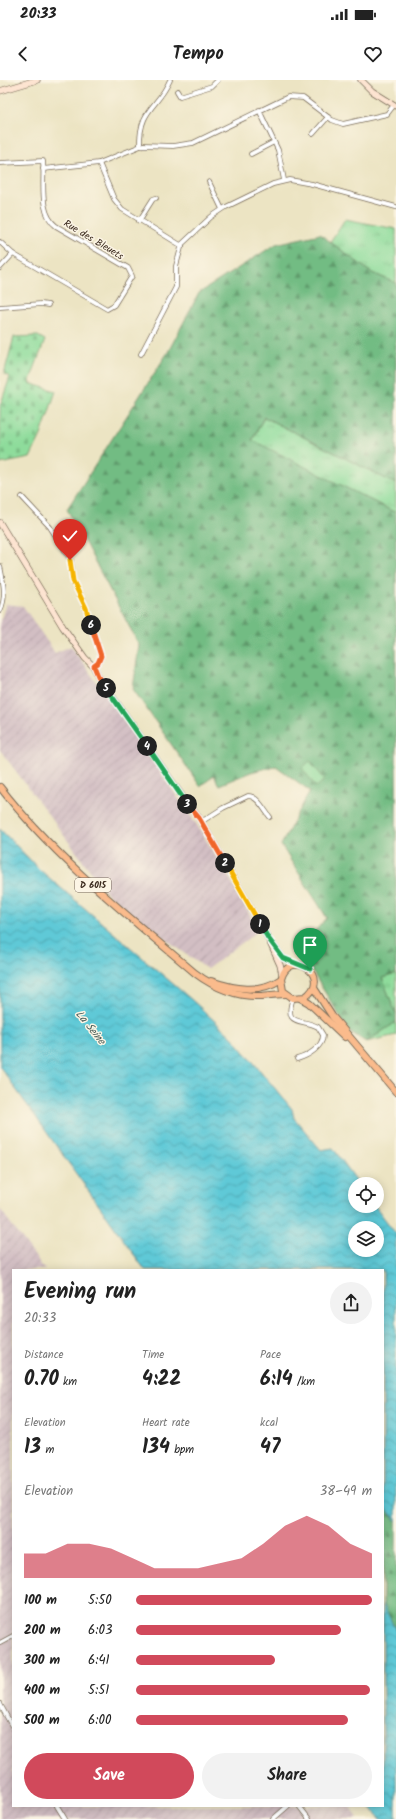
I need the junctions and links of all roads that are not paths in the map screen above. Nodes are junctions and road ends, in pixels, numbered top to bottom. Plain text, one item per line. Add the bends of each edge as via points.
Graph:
1 (37, 80) edge
2 (170, 80) edge
3 (218, 80) edge
4 (361, 80) edge
5 (0, 91) edge
6 (177, 91) dead end
7 (395, 106) edge
8 (259, 110) junction
9 (328, 116) junction
10 (313, 134) dead end
11 (274, 142) junction
12 (140, 146) junction
13 (251, 154) dead end
14 (0, 163) edge
15 (99, 163) junction
16 (43, 170) junction
17 (284, 180) junction
18 (209, 182) dead end
19 (156, 198) dead end
20 (396, 207) edge
21 (222, 209) junction
22 (139, 221) junction
23 (0, 242) edge
24 (182, 246) junction
25 (14, 254) junction
26 (0, 268) edge
27 (48, 305) dead end
28 (0, 306) edge
29 (141, 354) dead end
30 (22, 497) dead end
31 (0, 523) edge
32 (0, 566) edge
33 (0, 611) edge
34 (94, 666) junction
35 (0, 787) edge
36 (270, 817) dead end
37 (201, 822) junction
38 (268, 938) junction
39 (296, 964) junction
40 (195, 973) junction
41 (282, 976) junction
42 (314, 988) junction
43 (286, 994) junction
44 (293, 998) junction
45 (300, 998) junction
46 (362, 1053) junction
47 (297, 1059) dead end
48 (396, 1092) edge
49 (12, 1637) edge
50 (0, 1643) edge
51 (0, 1704) edge
52 (12, 1726) edge
53 (59, 1807) edge
54 (287, 1807) edge
55 (300, 1807) edge
56 (65, 1819) edge
57 (273, 1819) edge
58 (309, 1819) edge

1 - 5 street
2 - 12 street via 145,116
3 - 6 street via 212,86 180,96
4 - 7 street via 372,91
7 - 9 street via 387,114 348,123 338,123
8 - 9 street via 283,98 295,96 307,100
8 - 11 street
8 - 12 street via 193,143
9 - 10 street
11 - 13 street
11 - 17 street
12 - 15 street
14 - 16 street via 43,161
15 - 16 street
15 - 22 street via 114,199 122,209
16 - 25 street, Rue des Bleuets via 45,210 48,218 56,226 128,268 132,276 114,305 107,309
17 - 20 street via 297,180
17 - 21 street
18 - 21 street
19 - 22 street
21 - 24 street via 195,231
22 - 24 street
23 - 25 street, Rue des Bleuets
24 - 29 street via 176,266 176,287
25 - 26 street
27 - 28 street
30 - 34 street via 50,527 70,560 73,581 101,656
31 - 34 street via 63,627 85,658
32 - 33 street via 4,590
34 - 37 street via 98,676
35 - 40 main road, D 6015 via 40,834 73,866
36 - 37 street via 252,796 223,808
37 - 38 street
38 - 39 street via 283,958
38 - 41 street
39 - 41 main road via 289,967
39 - 42 main road via 304,966 312,973
40 - 41 main road, D 6015 via 223,985 251,989 267,987
40 - 43 main road, D 6015 via 210,984 231,993 250,996
41 - 43 main road via 282,987
42 - 45 main road via 309,995
42 - 46 main road via 332,1016
43 - 44 main road
44 - 45 main road
44 - 47 street via 291,1017 297,1022 318,1027 323,1037 318,1046
45 - 46 main road via 309,1003
46 - 48 main road
49 - 50 street
51 - 52 street
53 - 56 street
54 - 57 street
55 - 58 street

